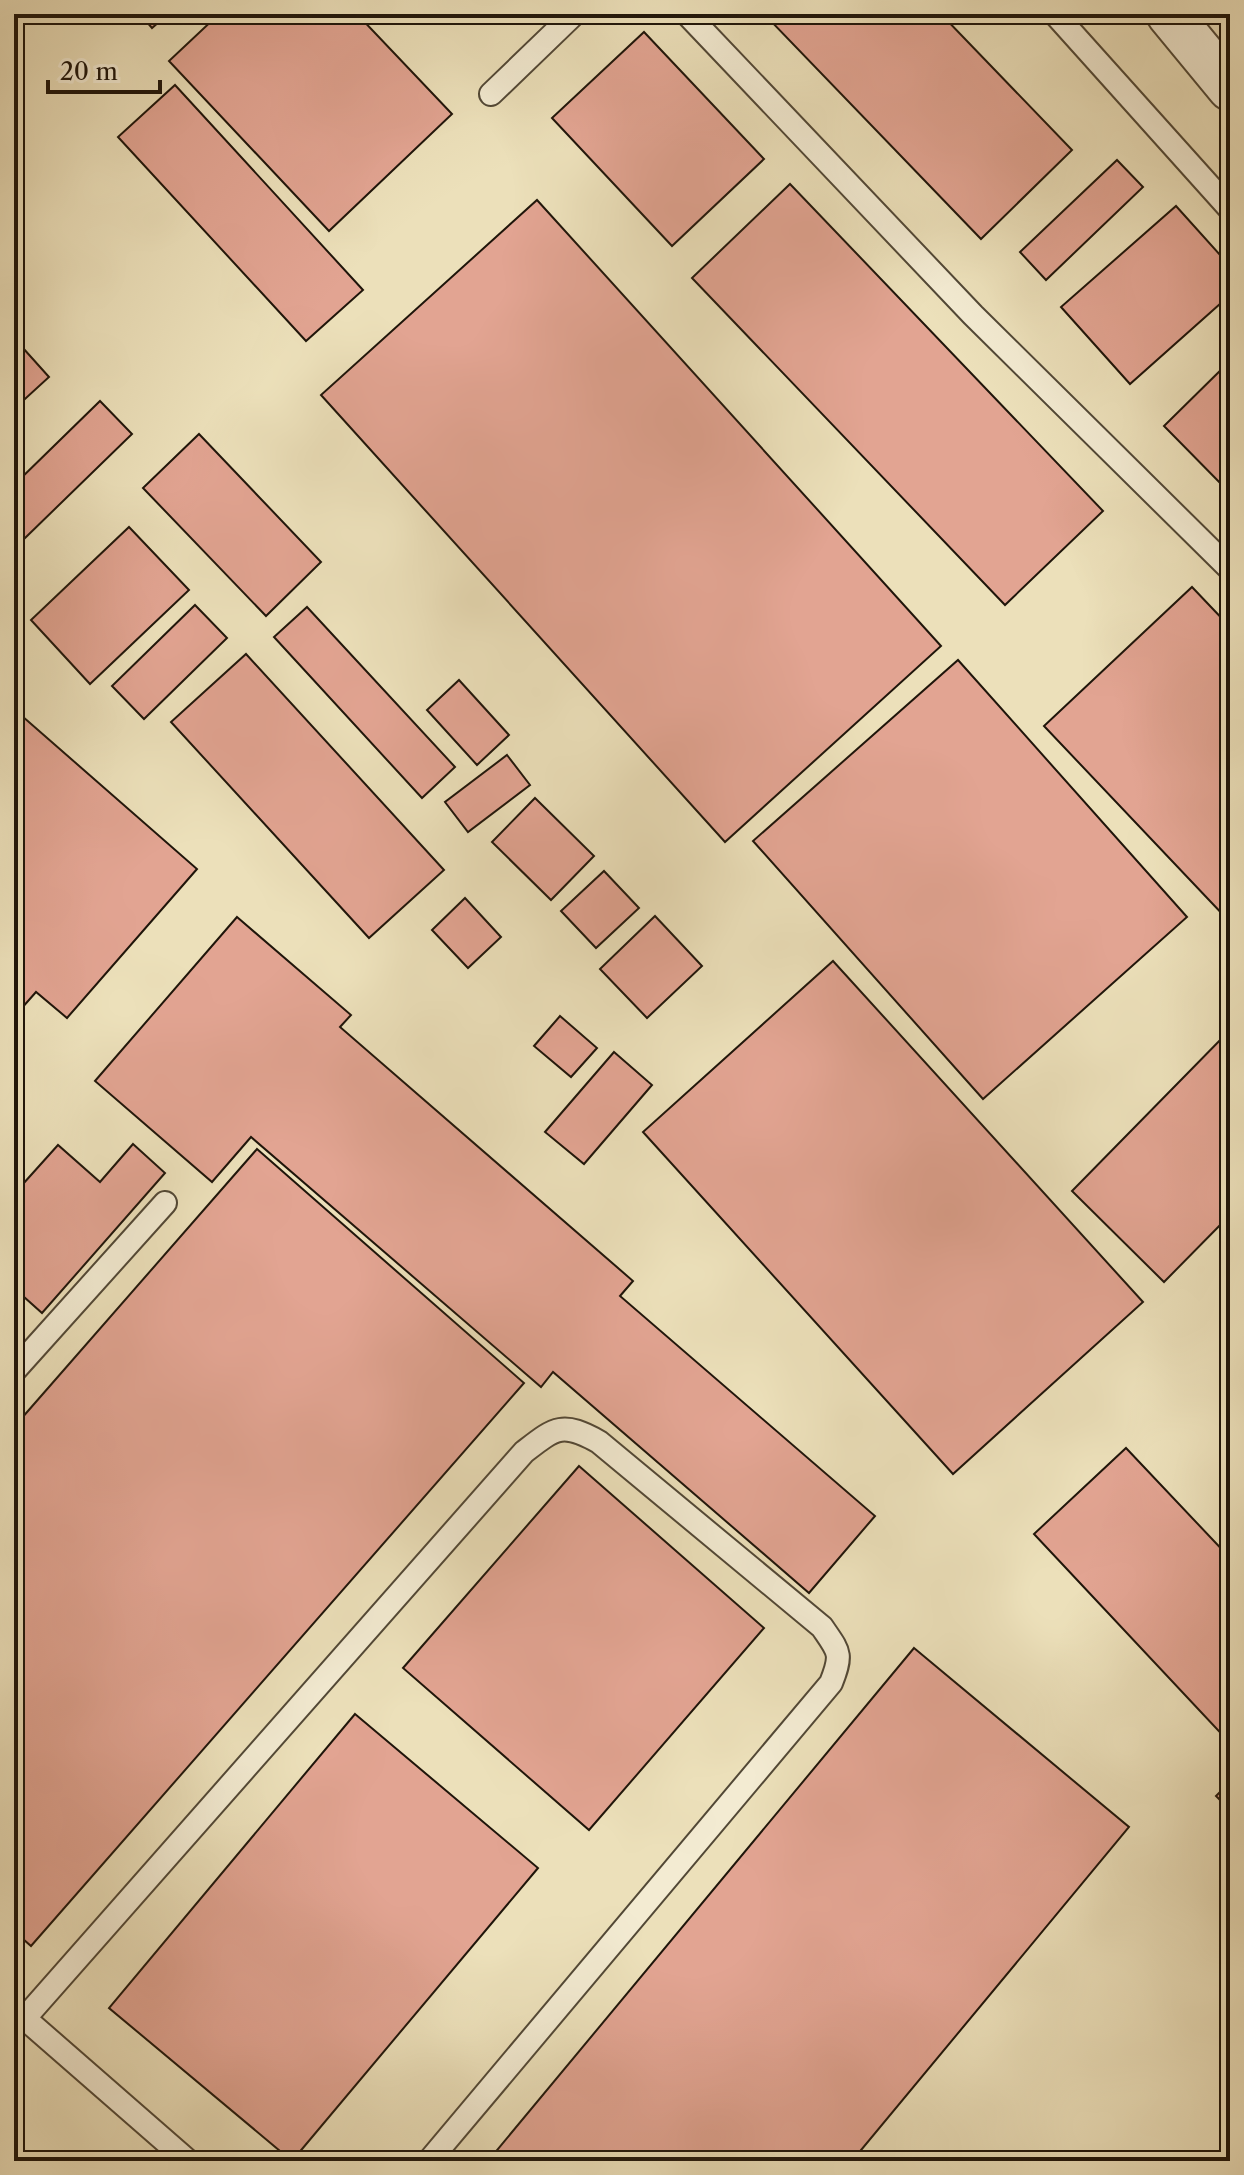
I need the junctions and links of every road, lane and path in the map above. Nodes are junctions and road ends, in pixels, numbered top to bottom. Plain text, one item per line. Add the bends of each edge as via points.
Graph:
1 (574, 14) edge
2 (687, 14) edge
3 (1055, 14) edge
4 (1169, 14) edge
5 (1230, 88) edge
6 (491, 94) dead end
7 (1230, 209) edge
8 (1230, 569) edge
9 (165, 1203) dead end
10 (14, 1371) edge
11 (19, 2014) edge
12 (188, 2161) edge
13 (429, 2161) edge

1 - 6 lane
2 - 8 lane via 973,315
3 - 7 lane
4 - 5 street
9 - 10 lane
11 - 12 lane
11 - 13 lane via 524,1452 551,1431 578,1430 822,1627 839,1662 831,1683

